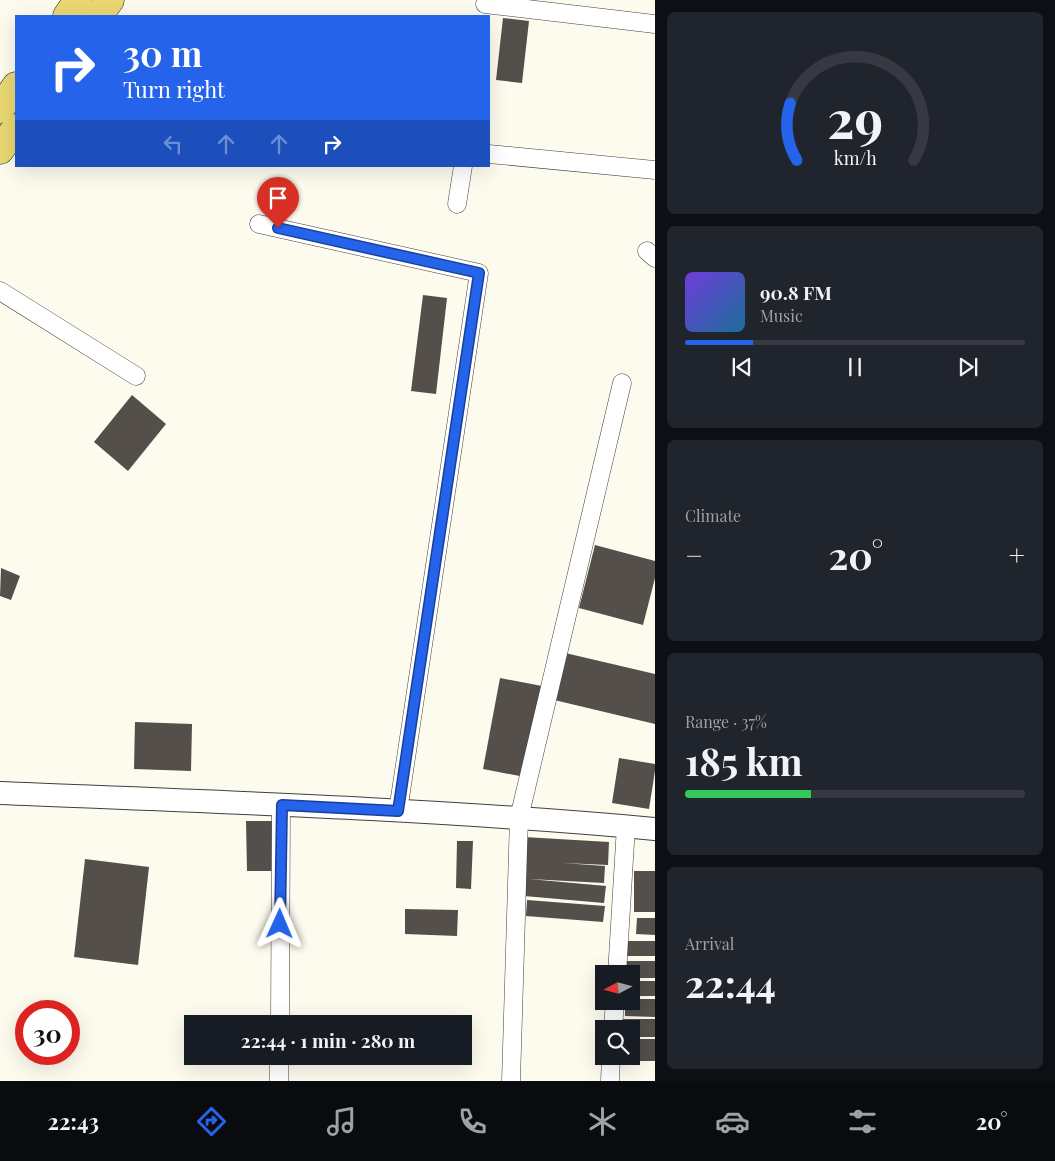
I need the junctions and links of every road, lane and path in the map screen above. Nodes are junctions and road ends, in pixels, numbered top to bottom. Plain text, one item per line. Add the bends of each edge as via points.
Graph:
1 (78, 0) edge
2 (110, 0) edge
3 (484, 7) edge
4 (68, 15) edge
5 (99, 15) edge
6 (655, 24) edge
7 (15, 87) edge
8 (0, 108) edge
9 (15, 129) edge
10 (0, 150) edge
11 (490, 154) edge
12 (463, 167) edge
13 (655, 170) edge
14 (457, 204) dead end
15 (259, 224) dead end
16 (0, 291) edge
17 (136, 376) dead end
18 (622, 383) dead end
19 (0, 793) edge
20 (282, 805) junction
21 (398, 811) junction
22 (519, 818) junction
23 (626, 826) junction
24 (655, 829) edge
25 (618, 965) edge
26 (280, 1015) edge
27 (280, 1065) edge
28 (611, 1065) edge
29 (279, 1081) edge
30 (511, 1081) edge
31 (610, 1081) edge

1 - 4 main road
2 - 5 main road
3 - 6 street
7 - 8 main road
9 - 10 main road
11 - 13 street
12 - 14 street
15 - 21 street via 479,273
16 - 17 street
18 - 22 street
19 - 20 street
20 - 21 street
20 - 26 street
21 - 22 street
22 - 23 street
22 - 30 street
23 - 24 street
23 - 25 street
27 - 29 street
28 - 31 street

